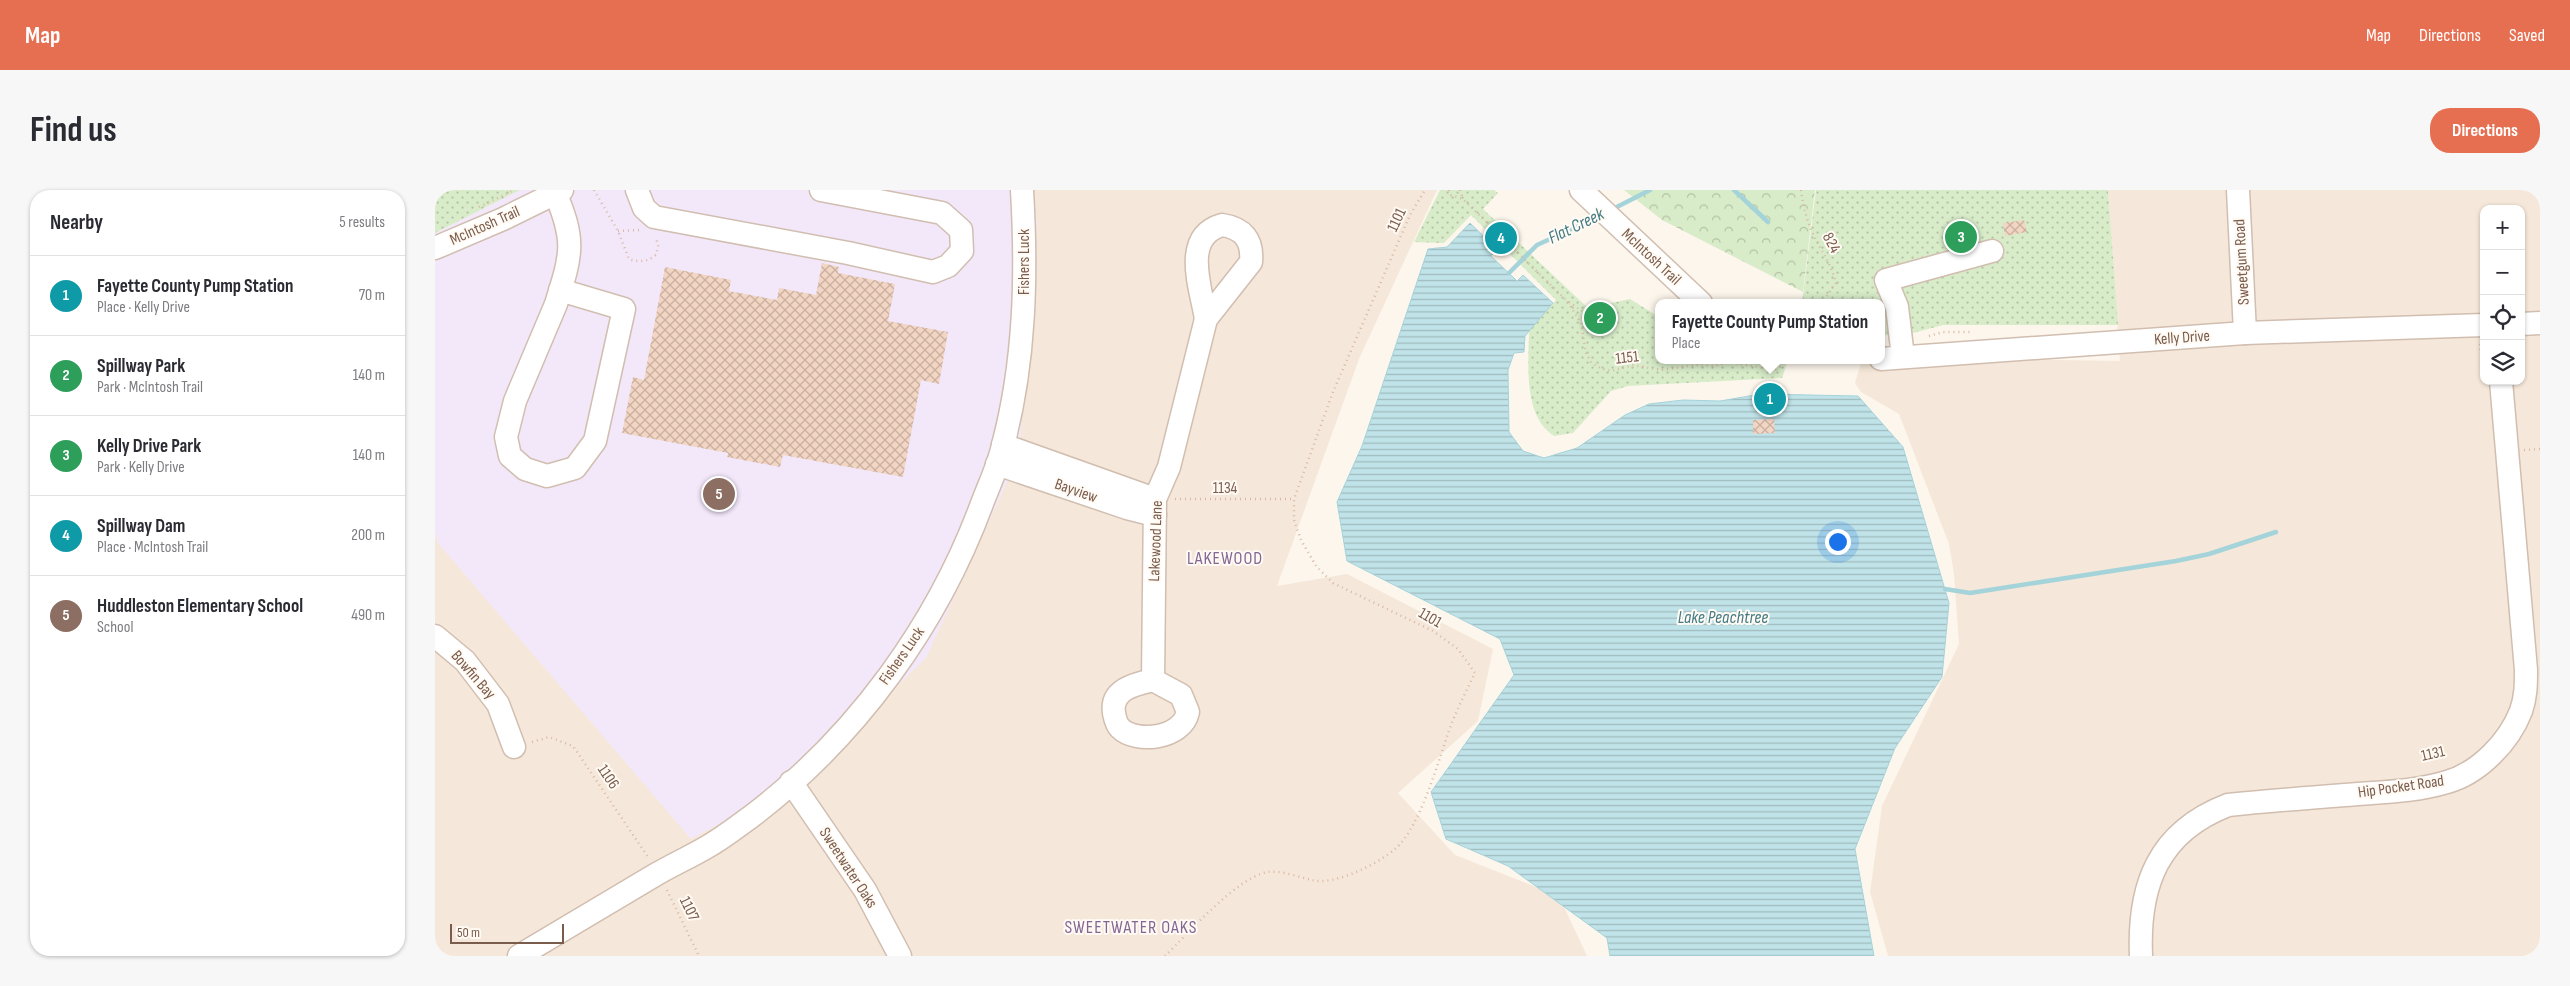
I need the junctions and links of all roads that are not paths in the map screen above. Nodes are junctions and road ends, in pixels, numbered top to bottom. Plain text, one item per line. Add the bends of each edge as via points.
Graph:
1 (637, 190) edge
2 (821, 190) edge
3 (1022, 190) edge
4 (1581, 190) edge
5 (2238, 190) edge
6 (557, 191) edge
7 (435, 248) edge
8 (1992, 251) dead end
9 (560, 290) junction
10 (1697, 299) edge
11 (1206, 319) dead end
12 (2540, 322) edge
13 (2525, 324) edge
14 (2480, 325) edge
15 (2245, 333) junction
16 (1892, 358) edge
17 (2501, 385) edge
18 (1000, 455) junction
19 (1155, 507) junction
20 (435, 636) edge
21 (1153, 680) dead end
22 (514, 747) road end
23 (791, 782) junction
24 (519, 956) edge
25 (900, 956) edge
26 (2141, 956) edge

1 - 2 street via 644,208 654,217 933,272 948,266 962,251 961,230 942,213
3 - 18 street, Fishers Luck via 1025,253 1023,320 1019,364
4 - 10 street, McIntosh Trail
5 - 15 street, Sweetgum Road
6 - 7 street, McIntosh Trail via 495,223
6 - 9 street via 570,236 569,261
8 - 16 street via 1886,280 1897,307
9 - 9 street via 515,401 506,437 510,456 525,469 547,476 575,468 595,441 624,308
11 - 19 street, Lakewood Lane via 1169,467
12 - 13 street
14 - 15 street, Kelly Drive
15 - 16 street, Kelly Drive
17 - 26 street, Hip Pocket Road via 2526,670 2520,712 2506,738 2469,773 2447,782 2404,790 2228,805 2207,813 2186,827 2156,864 2143,900
18 - 19 street, Bayview
18 - 23 street, Fishers Luck via 970,537 938,603 909,650 887,681
19 - 21 street, Lakewood Lane
20 - 22 street, Bowfin Bay via 465,661 498,704
23 - 24 street, Fishers Luck via 709,846
23 - 25 street, Sweetwater Oaks via 865,890

